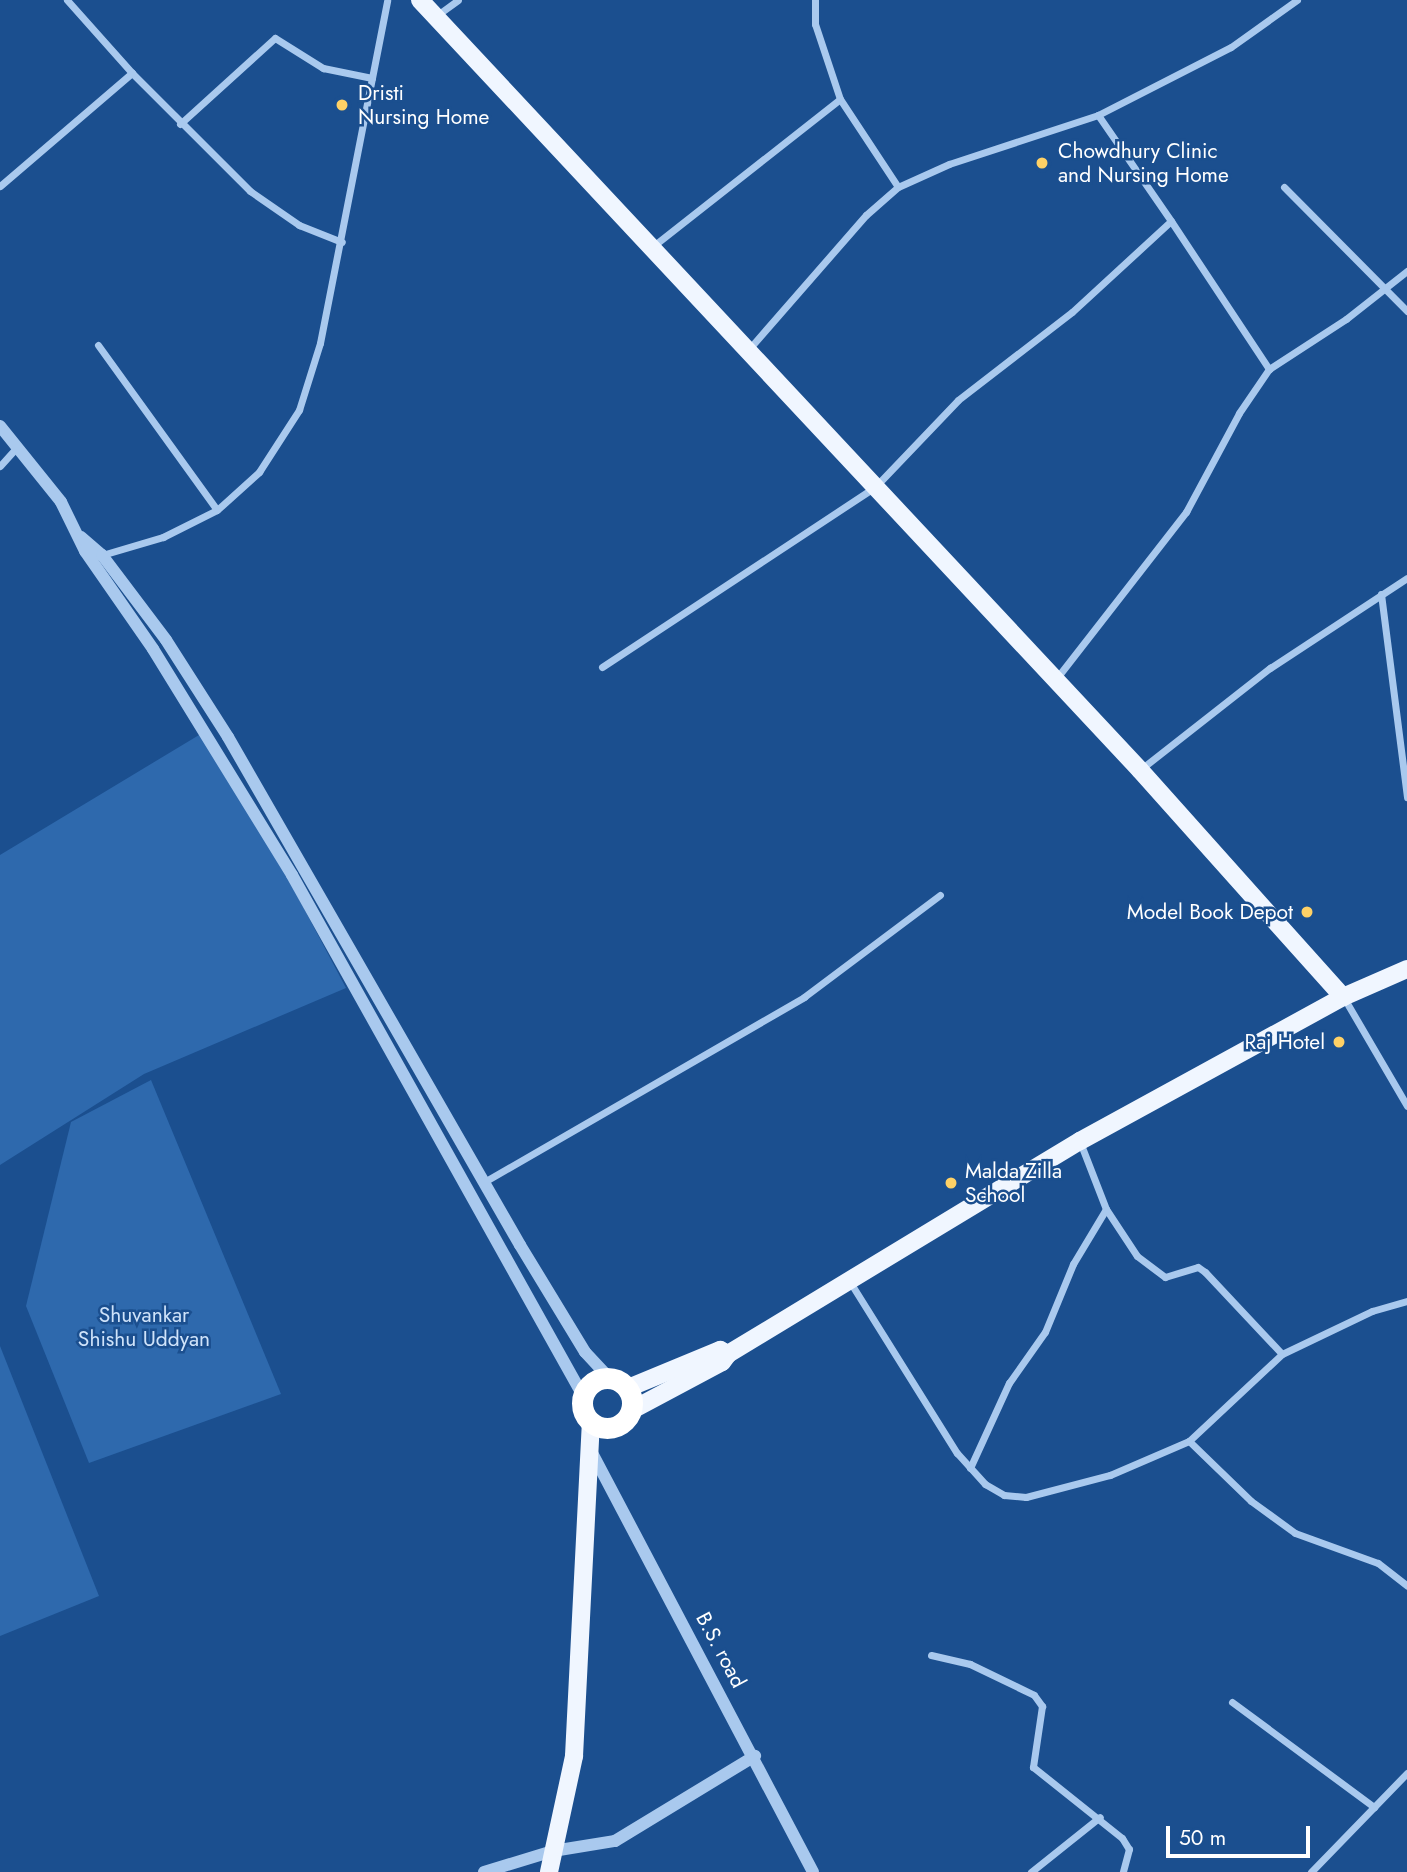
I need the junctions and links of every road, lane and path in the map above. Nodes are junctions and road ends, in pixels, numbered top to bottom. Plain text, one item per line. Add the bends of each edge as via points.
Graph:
1 (67, 0) edge
2 (387, 0) edge
3 (420, 0) edge
4 (458, 0) edge
5 (815, 0) edge
6 (1297, 0) edge
7 (436, 17) junction
8 (132, 73) junction
9 (372, 78) junction
10 (840, 99) junction
11 (1098, 115) junction
12 (180, 124) junction
13 (0, 186) edge
14 (898, 187) junction
15 (1284, 187) dead end
16 (1171, 221) junction
17 (342, 242) junction
18 (650, 249) junction
19 (1407, 271) edge
20 (1386, 289) junction
21 (1407, 311) edge
22 (98, 345) dead end
23 (747, 351) junction
24 (1269, 369) junction
25 (0, 426) edge
26 (19, 445) junction
27 (0, 466) edge
28 (875, 487) junction
29 (217, 510) junction
30 (81, 537) junction
31 (102, 555) junction
32 (1407, 578) edge
33 (1381, 594) junction
34 (601, 667) dead end
35 (1055, 679) junction
36 (1140, 770) junction
37 (1407, 797) edge
38 (940, 895) dead end
39 (1407, 969) edge
40 (1343, 997) junction
41 (1407, 1106) edge
42 (1080, 1141) junction
43 (484, 1182) junction
44 (1106, 1209) junction
45 (850, 1281) junction
46 (1407, 1301) edge
47 (728, 1354) junction
48 (1283, 1354) junction
49 (609, 1378) junction
50 (628, 1388) junction
51 (583, 1396) junction
52 (632, 1410) junction
53 (596, 1425) junction
54 (1189, 1441) junction
55 (594, 1456) junction
56 (970, 1468) junction
57 (1406, 1581) edge
58 (931, 1655) dead end
59 (1232, 1702) dead end
60 (755, 1756) junction
61 (1407, 1773) edge
62 (1374, 1807) junction
63 (1100, 1817) junction
64 (553, 1851) junction
65 (484, 1872) edge
66 (548, 1872) edge
67 (813, 1872) edge
68 (1031, 1872) edge
69 (1123, 1872) edge
70 (1311, 1872) edge

1 - 8 street
2 - 9 street
3 - 7 main road
4 - 7 street
5 - 10 street via 815,24
6 - 11 street via 1231,47
7 - 18 main road
8 - 12 street
8 - 13 street
9 - 12 street via 323,68 275,38
9 - 17 street
10 - 14 street
10 - 18 street
11 - 14 street via 949,164
11 - 16 street
12 - 17 street via 250,191 299,225
14 - 23 street via 866,215
15 - 20 street
16 - 24 street
16 - 28 street via 1072,312 958,400
17 - 29 street via 320,343 299,410 259,472
18 - 23 main road
19 - 20 street
20 - 21 street
20 - 24 street
22 - 29 street
23 - 28 main road
24 - 35 street via 1239,413 1186,512
25 - 26 street
26 - 27 street
26 - 30 street
28 - 34 street
28 - 35 main road
29 - 31 street via 163,537
30 - 31 street
30 - 51 street via 85,551 173,681 292,875
31 - 43 street via 166,640 242,761
32 - 33 street
33 - 36 street via 1270,668
33 - 37 street
35 - 36 main road
36 - 40 main road
38 - 43 street via 804,996
39 - 40 main road
40 - 41 street
40 - 42 main road
42 - 44 street
42 - 45 main road
43 - 49 street via 585,1352
44 - 48 street via 1137,1256 1158,1275 1174,1276 1198,1267
44 - 56 street via 1073,1265 1045,1332 1009,1383
45 - 47 main road
45 - 56 street
46 - 48 street via 1372,1311
47 - 50 main road via 720,1350
47 - 52 main road via 722,1362
48 - 54 street
49 - 50 highway
49 - 51 highway via 588,1386
50 - 52 highway
51 - 53 highway via 585,1415
52 - 53 highway via 620,1425
53 - 55 main road
54 - 56 street via 1111,1475 1026,1497 1004,1496
54 - 57 street via 1251,1502 1295,1533 1378,1563
55 - 60 street, B.S. road
55 - 64 main road via 574,1756
58 - 63 street via 970,1664 1034,1695 1042,1706 1032,1768
59 - 62 street
60 - 64 street via 615,1841
60 - 67 street, B.S. road
61 - 62 street
62 - 70 street
63 - 68 street
63 - 69 street via 1129,1849
64 - 65 street
64 - 66 main road

